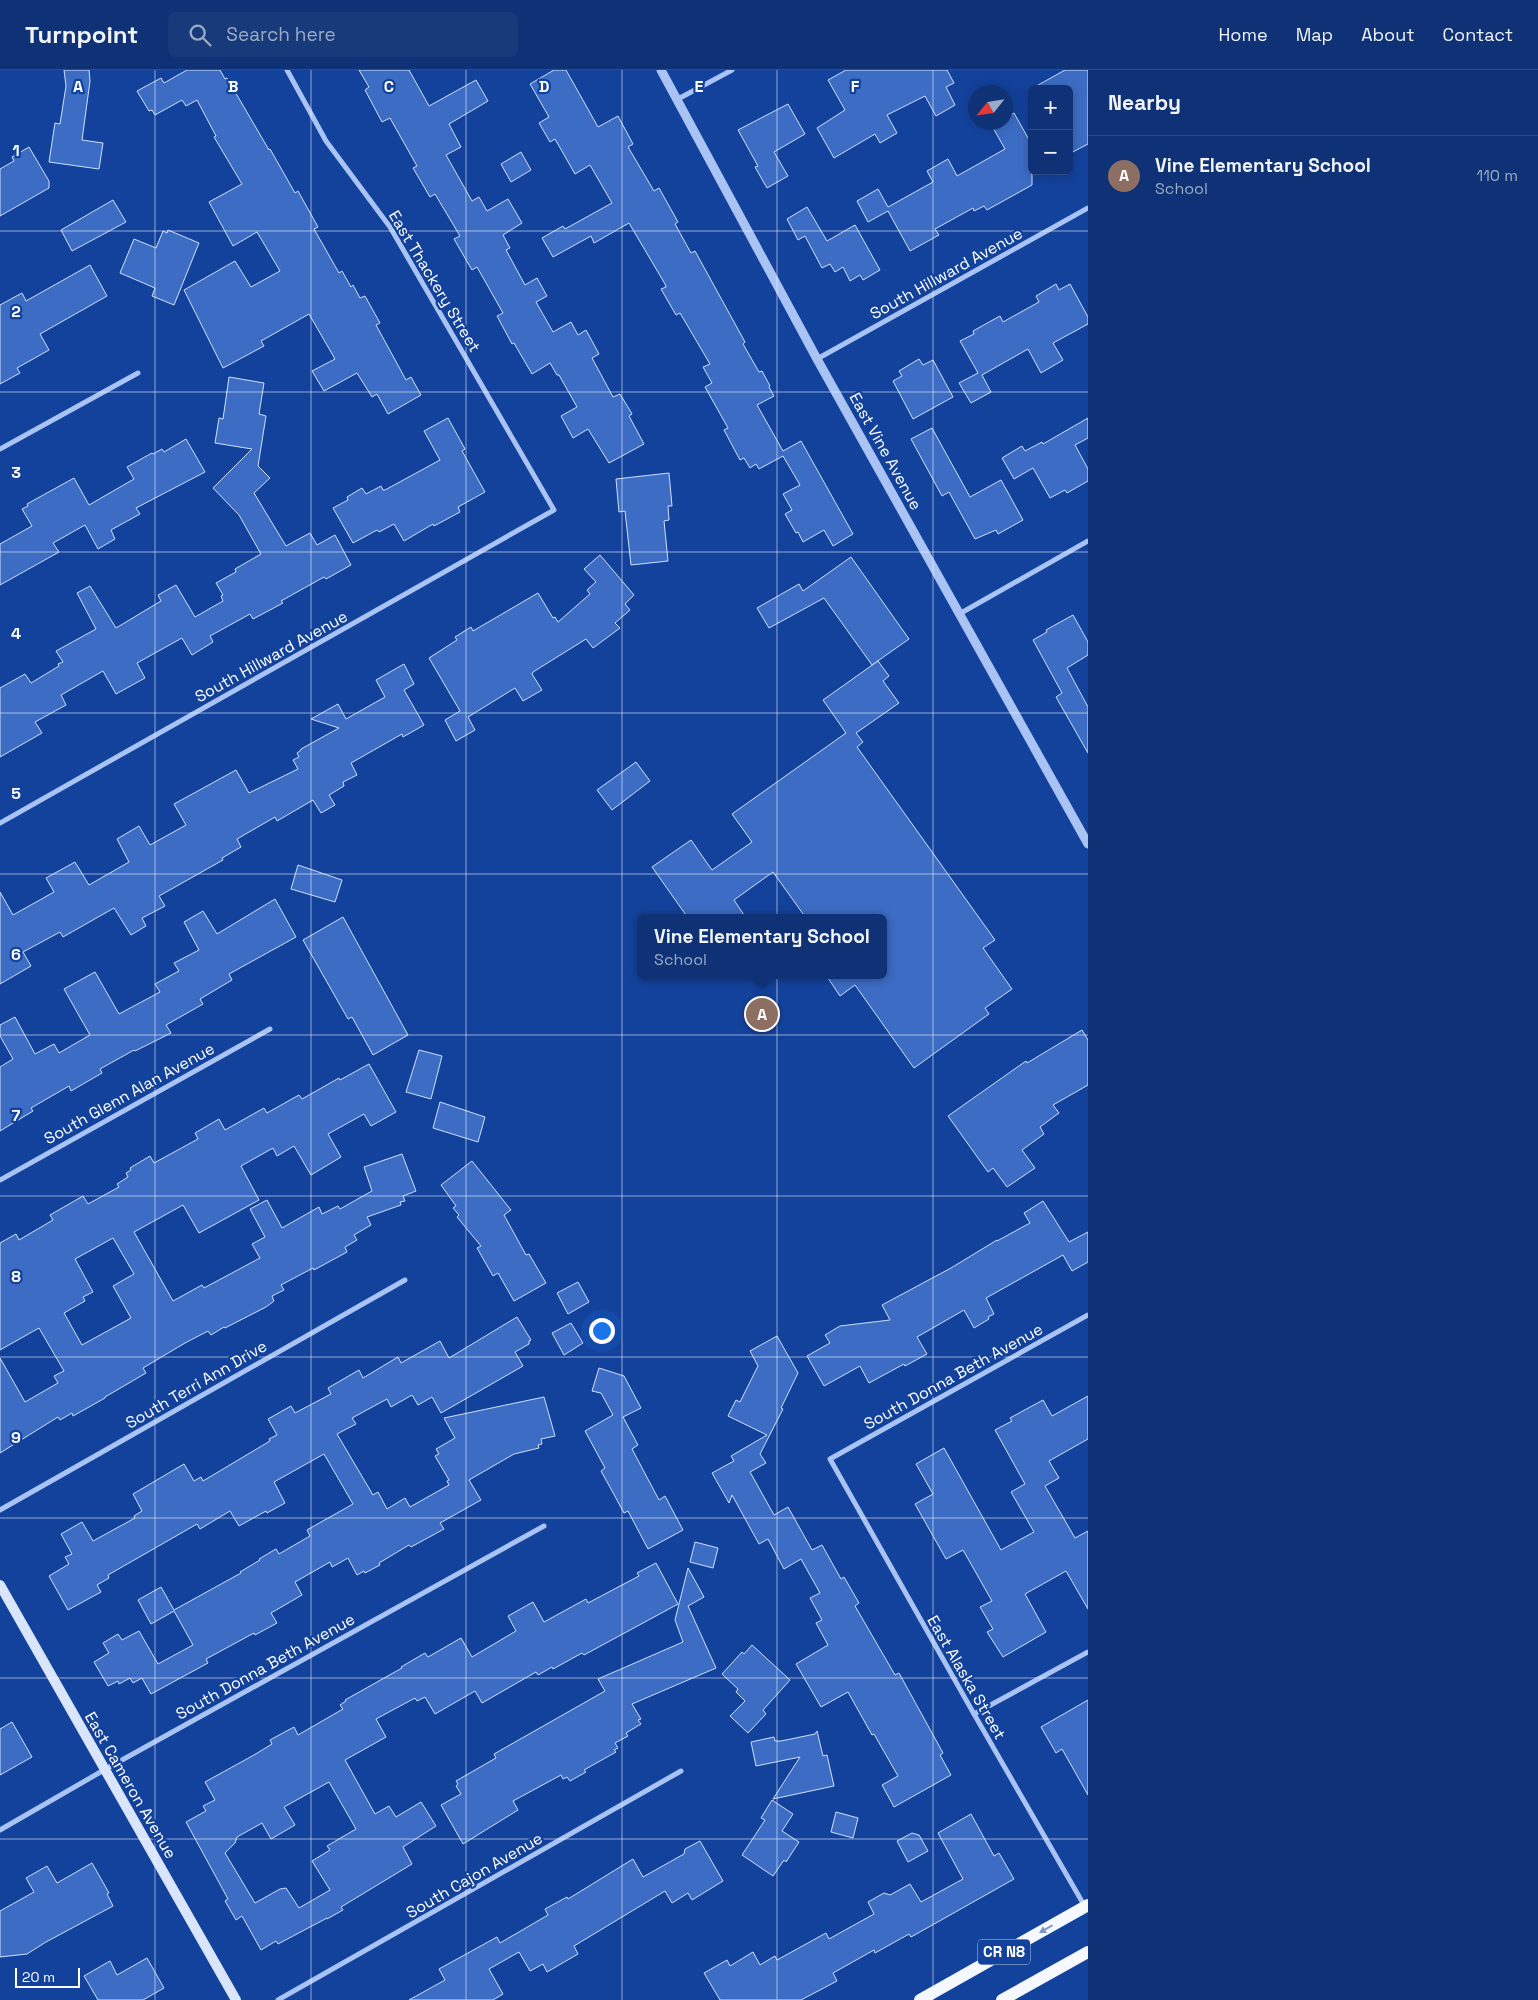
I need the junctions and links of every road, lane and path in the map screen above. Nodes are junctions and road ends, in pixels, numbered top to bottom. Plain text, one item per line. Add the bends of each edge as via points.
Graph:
1 (286, 70) edge
2 (661, 70) edge
3 (732, 70) edge
4 (678, 99) junction
5 (1088, 208) edge
6 (817, 359) junction
7 (138, 373) dead end
8 (0, 449) edge
9 (554, 510) joint
10 (1088, 541) edge
11 (961, 613) junction
12 (0, 824) edge
13 (1088, 844) edge
14 (270, 1029) dead end
15 (0, 1180) edge
16 (405, 1280) dead end
17 (1088, 1315) edge
18 (830, 1459) joint
19 (0, 1510) edge
20 (544, 1526) dead end
21 (0, 1585) edge
22 (1088, 1652) edge
23 (974, 1714) junction
24 (104, 1770) junction
25 (681, 1771) dead end
26 (0, 1830) edge
27 (1086, 1906) edge
28 (1088, 1952) edge
29 (236, 2000) edge
30 (278, 2000) edge
31 (920, 2000) edge
32 (1002, 2000) edge

1 - 9 street, East Thackery Street via 326,141 390,227
2 - 4 street, East Vine Avenue
3 - 4 street
4 - 6 street, East Vine Avenue
5 - 6 street, South Hillward Avenue
6 - 11 street, East Vine Avenue
7 - 8 street
9 - 12 street, South Hillward Avenue
10 - 11 street
11 - 13 street, East Vine Avenue
14 - 15 street, South Glenn Alan Avenue
16 - 19 street, South Terri Ann Drive
17 - 18 street, South Donna Beth Avenue
18 - 23 street, East Alaska Street
20 - 24 street, South Donna Beth Avenue
21 - 24 main road, East Cameron Avenue
22 - 23 street
23 - 27 street, East Alaska Street
24 - 26 street, South Donna Beth Avenue
24 - 29 main road, East Cameron Avenue
25 - 30 street, South Cajon Avenue
27 -> 31 main road, CR N8
28 - 32 main road, CR N8

